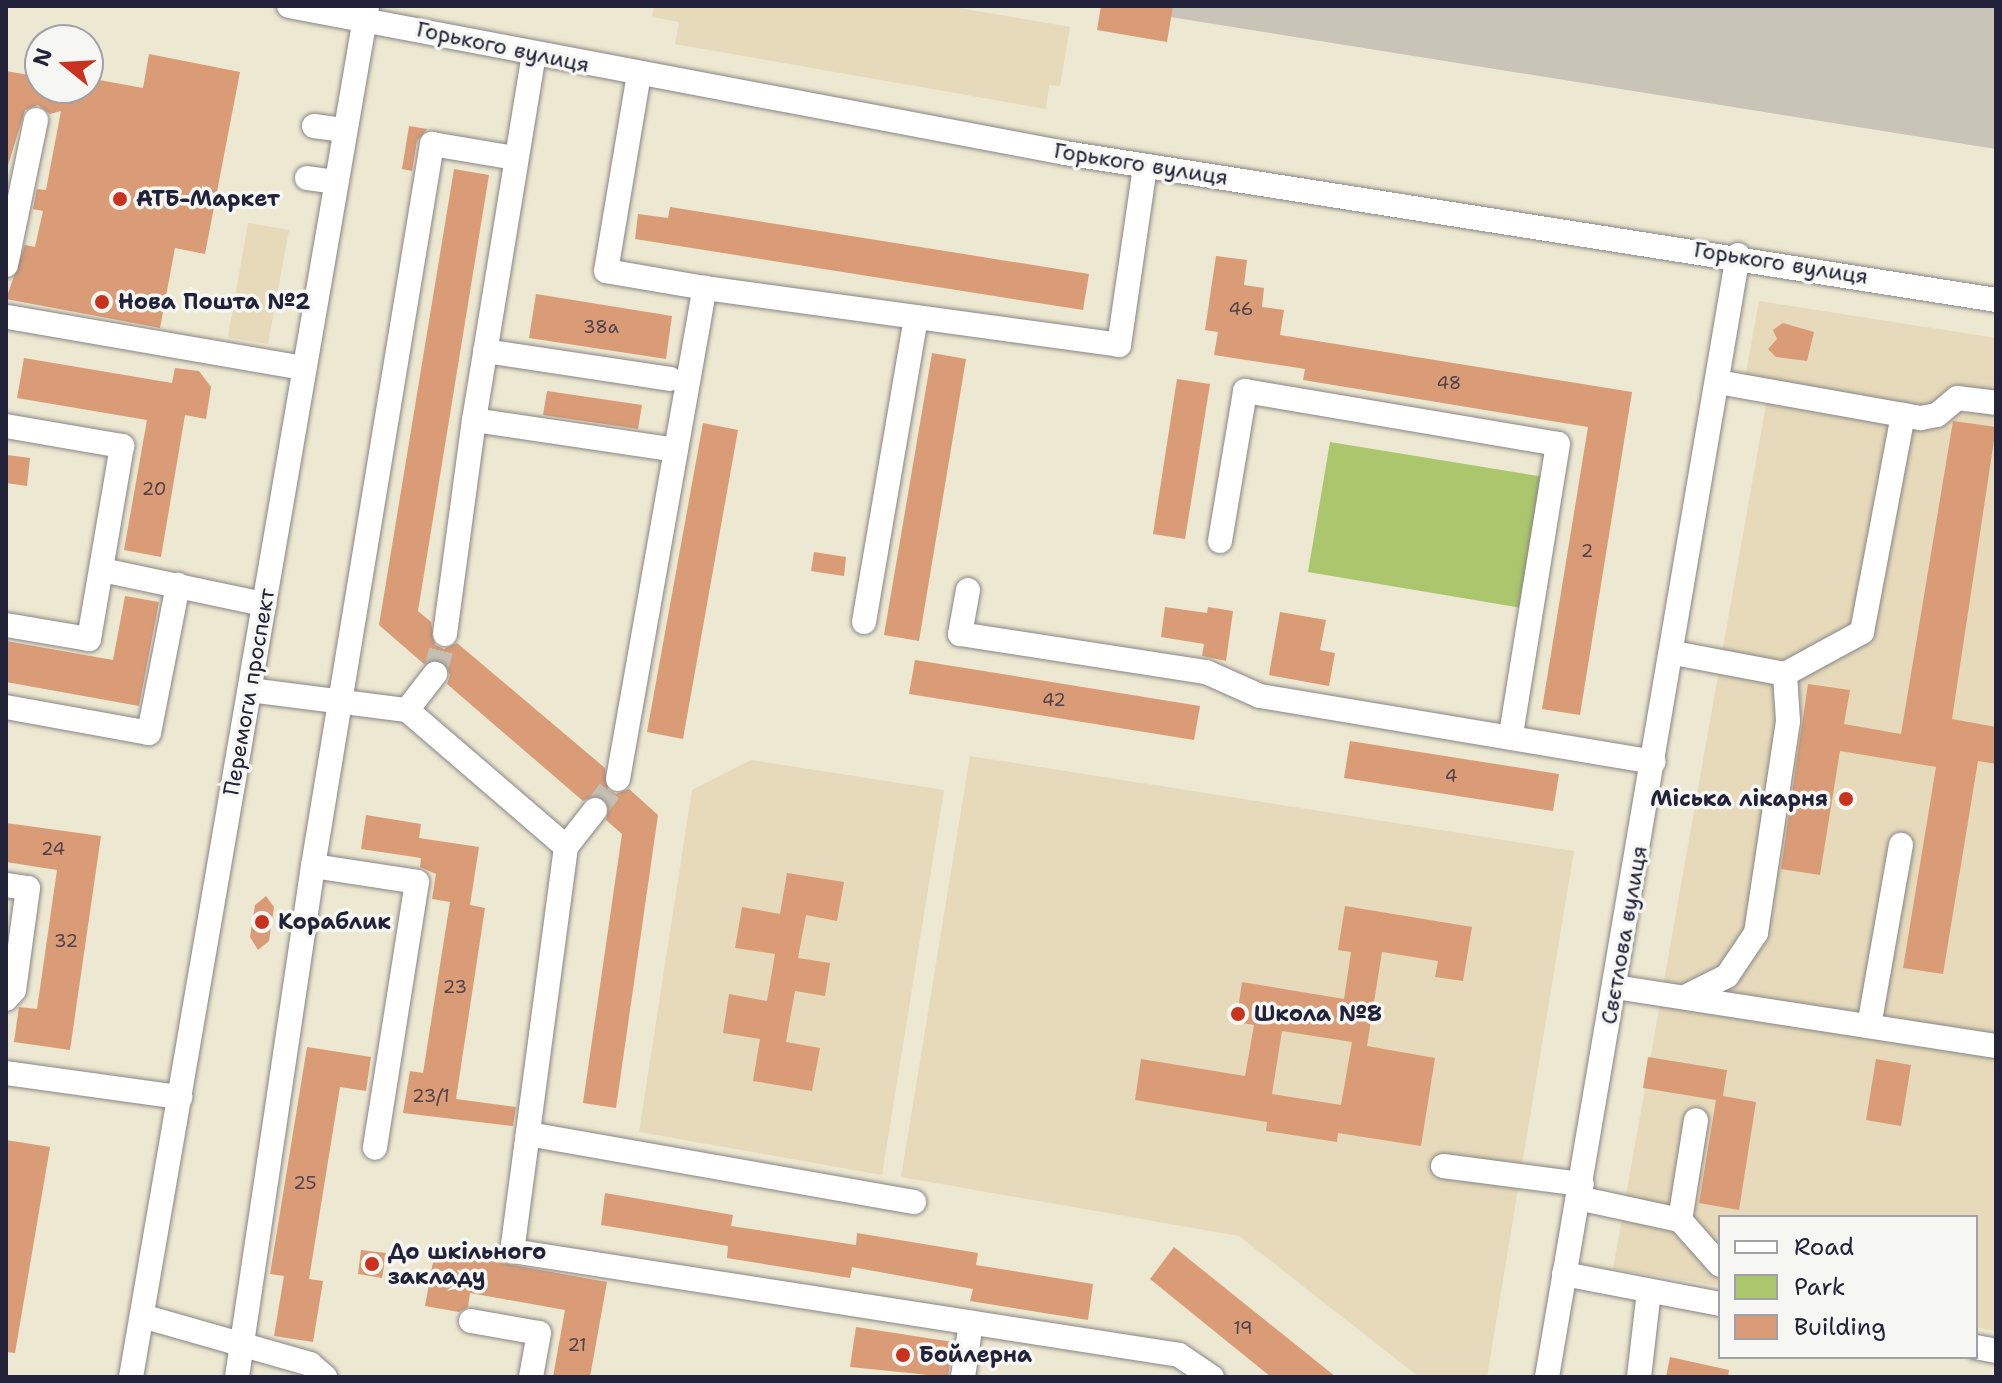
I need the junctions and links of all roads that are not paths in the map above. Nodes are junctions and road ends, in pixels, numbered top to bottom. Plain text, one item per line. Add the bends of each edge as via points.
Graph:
1 (289, 6) edge
2 (366, 12) edge
3 (534, 54) junction
4 (639, 74) junction
5 (36, 120) dead end
6 (314, 126) dead end
7 (344, 130) junction
8 (515, 158) junction
9 (1145, 166) junction
10 (307, 178) dead end
11 (336, 182) junction
12 (1738, 255) junction
13 (6, 265) edge
14 (705, 288) junction
15 (1996, 300) edge
16 (916, 317) junction
17 (7, 320) edge
18 (485, 351) junction
19 (304, 368) junction
20 (670, 379) dead end
21 (1718, 382) junction
22 (1996, 403) edge
23 (1903, 415) junction
24 (474, 420) junction
25 (6, 426) edge
26 (676, 450) junction
27 (1220, 541) dead end
28 (102, 570) junction
29 (178, 585) junction
30 (968, 590) dead end
31 (264, 604) junction
32 (864, 622) dead end
33 (6, 625) edge
34 (445, 634) tunnel mouth
35 (1674, 653) junction
36 (435, 674) tunnel mouth
37 (1785, 674) junction
38 (250, 690) junction
39 (341, 703) junction
40 (6, 707) edge
41 (407, 710) junction
42 (1511, 734) junction
43 (1654, 762) junction
44 (618, 779) tunnel mouth
45 (595, 810) tunnel mouth
46 (1901, 845) dead end
47 (566, 847) junction
48 (313, 866) junction
49 (6, 885) edge
50 (1615, 987) junction
51 (1685, 997) junction
52 (6, 999) edge
53 (1869, 1026) junction
54 (1991, 1041) edge
55 (6, 1073) edge
56 (180, 1097) junction
57 (1696, 1120) dead end
58 (528, 1134) junction
59 (375, 1148) dead end
60 (1443, 1166) dead end
61 (1580, 1191) junction
62 (914, 1202) dead end
63 (1680, 1220) junction
64 (1718, 1263) edge
65 (1564, 1274) junction
66 (1649, 1291) junction
67 (1718, 1304) edge
68 (142, 1316) junction
69 (471, 1321) dead end
70 (971, 1323) junction
71 (242, 1344) junction
72 (131, 1377) edge
73 (237, 1377) edge
74 (325, 1377) edge
75 (531, 1377) edge
76 (963, 1377) edge
77 (1212, 1377) edge
78 (1547, 1377) edge
79 (1639, 1377) edge

1 - 2 street, Горького вулиця
2 - 3 street, Горького вулиця
2 - 7 street, Перемоги проспект
3 - 4 street, Горького вулиця
3 - 8 street
4 - 9 street, Горького вулиця
4 - 14 street via 606,271
5 - 13 street
6 - 7 street
7 - 11 street, Перемоги проспект
8 - 18 street
8 - 39 street via 432,144
9 - 12 street, Горького вулиця
9 - 16 street via 1119,345
10 - 11 street
11 - 19 street, Перемоги проспект
12 - 15 street, Горького вулиця
12 - 21 street, Свєтлова вулиця
14 - 16 street
14 - 26 street
16 - 32 street
17 - 19 street
18 - 20 street
18 - 24 street
19 - 31 street, Перемоги проспект
21 - 23 street
21 - 35 street, Свєтлова вулиця
22 - 23 street via 1957,398 1937,415
23 - 37 street via 1868,622 1852,641
24 - 26 street
24 - 34 street
25 - 28 street via 122,446
26 - 44 street
27 - 42 street via 1245,391 1558,444
28 - 29 street
28 - 33 street via 89,639
29 - 31 street
29 - 40 street via 149,733
30 - 42 street via 960,634 1206,672 1260,696
31 - 38 street, Перемоги проспект
35 - 37 street
35 - 43 street, Свєтлова вулиця
36 - 41 street
37 - 51 street via 1788,721 1756,933 1727,976
38 - 39 street
38 - 56 street, Перемоги проспект
39 - 41 street
39 - 48 street
41 - 47 street
42 - 43 street
43 - 50 street, Свєтлова вулиця
45 - 47 street
46 - 53 street
47 - 58 street
48 - 59 street via 417,882
48 - 71 street
49 - 52 street via 28,888 14,990
50 - 51 street
50 - 61 street, Свєтлова вулиця
51 - 53 street
53 - 54 street
55 - 56 street
56 - 68 street, Перемоги проспект
57 - 63 street
58 - 62 street
58 - 70 street via 512,1251
60 - 61 street
61 - 63 street
61 - 65 street, Свєтлова вулиця
63 - 64 street
65 - 66 street
65 - 78 street, Свєтлова вулиця
66 - 67 street
66 - 79 street
68 - 71 street
68 - 72 street, Перемоги проспект
69 - 75 street via 539,1333
70 - 76 street
70 - 77 street via 1179,1355
71 - 73 street
71 - 74 street via 310,1364

